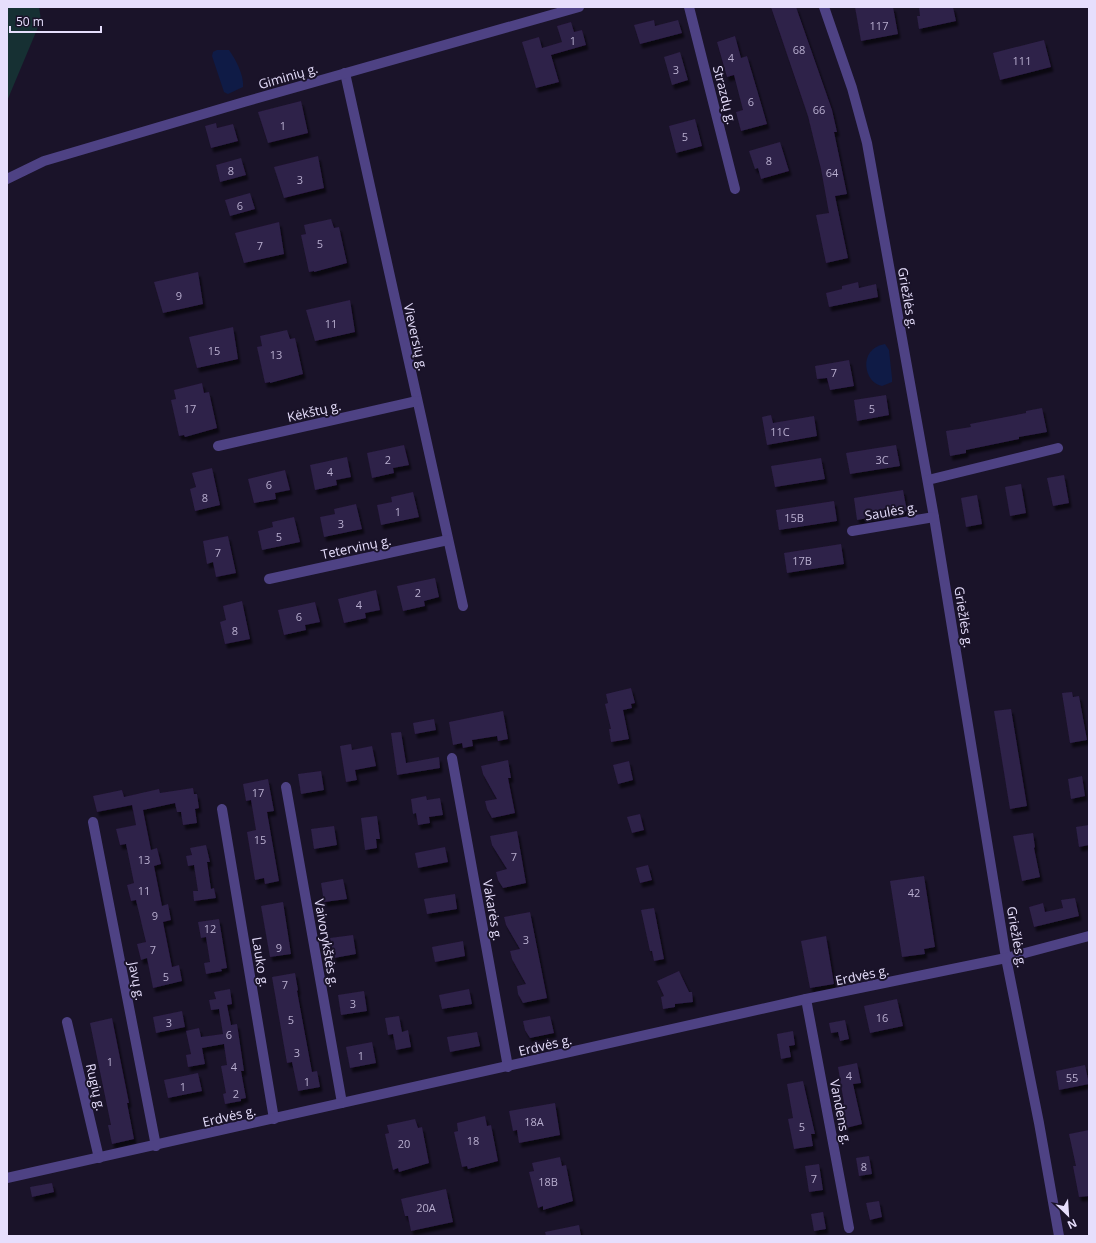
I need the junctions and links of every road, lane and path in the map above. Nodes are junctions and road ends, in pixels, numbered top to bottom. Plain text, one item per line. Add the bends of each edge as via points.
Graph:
1 (579, 7) edge
2 (689, 7) edge
3 (824, 7) edge
4 (345, 73) junction
5 (7, 179) edge
6 (735, 189) dead end
7 (417, 401) junction
8 (218, 446) dead end
9 (1058, 448) dead end
10 (928, 480) junction
11 (934, 517) junction
12 (852, 531) dead end
13 (448, 540) junction
14 (269, 580) dead end
15 (462, 606) dead end
16 (452, 758) dead end
17 (286, 787) dead end
18 (222, 809) dead end
19 (93, 822) dead end
20 (1089, 936) edge
21 (1006, 958) junction
22 (806, 999) junction
23 (67, 1022) dead end
24 (508, 1066) junction
25 (342, 1104) junction
26 (274, 1119) junction
27 (156, 1146) junction
28 (99, 1158) junction
29 (7, 1178) edge
30 (849, 1228) dead end
31 (1059, 1236) edge

1 - 4 street, Giminių g.
2 - 6 street, Strazdų g.
3 - 10 street, Griežlės g. via 852,88 867,143
4 - 5 street, Giminių g. via 44,162
4 - 7 street, Vieversių g.
7 - 8 street, Kėkštų g.
7 - 13 street, Vieversių g.
9 - 10 street
10 - 11 street, Griežlės g.
11 - 12 street, Saulės g.
11 - 21 street, Griežlės g.
13 - 14 street, Tetervinų g.
13 - 15 street, Vieversių g.
16 - 24 street, Vakarės g.
17 - 25 street, Vaivorykštės g.
18 - 26 street, Lauko g.
19 - 27 street, Javų g.
20 - 21 street, Erdvės g.
21 - 22 street, Erdvės g.
21 - 31 street, Griežlės g.
22 - 24 street, Erdvės g.
22 - 30 street, Vandens g.
23 - 28 street, Rugių g.
24 - 25 street, Erdvės g.
25 - 26 street, Erdvės g.
26 - 27 street, Erdvės g.
27 - 28 street, Erdvės g.
28 - 29 street, Erdvės g.

